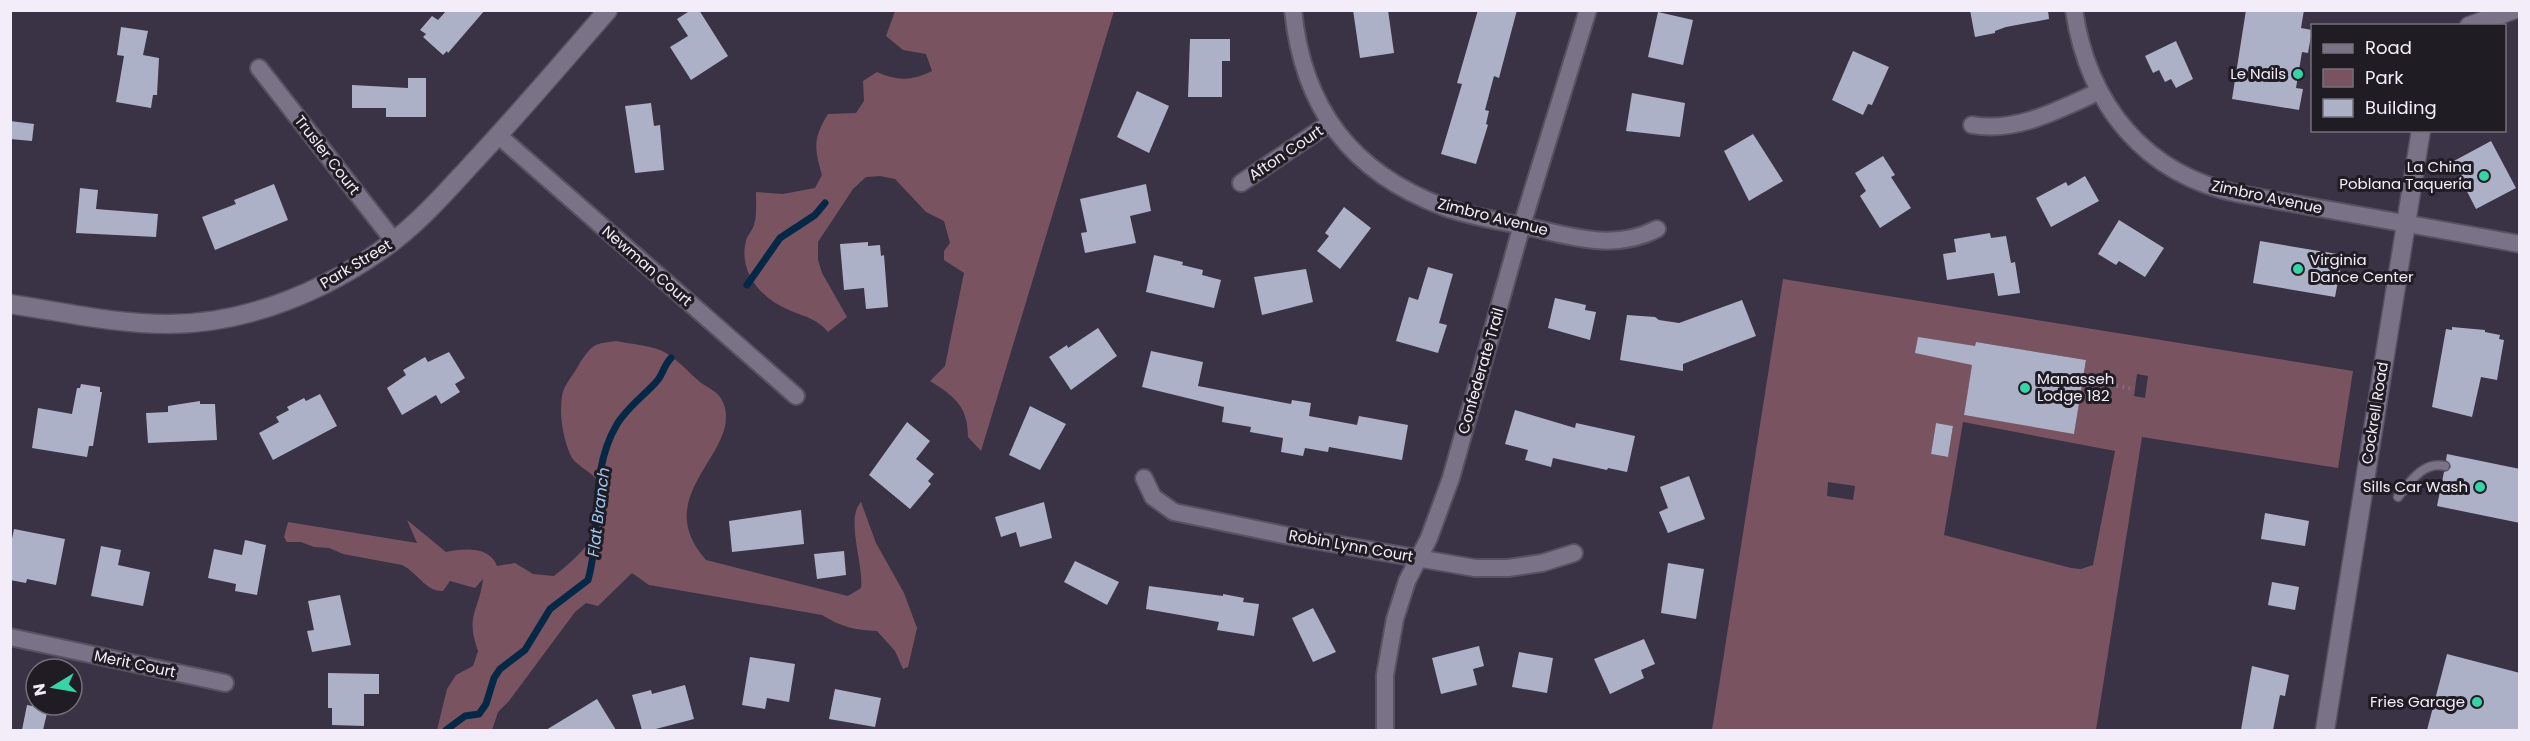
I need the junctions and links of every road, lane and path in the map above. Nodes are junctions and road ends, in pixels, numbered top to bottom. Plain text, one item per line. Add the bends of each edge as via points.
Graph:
1 (608, 10) edge
2 (1293, 10) edge
3 (1588, 10) edge
4 (2074, 10) edge
5 (2513, 10) edge
6 (2474, 24) edge
7 (259, 68) dead end
8 (2098, 92) junction
9 (1330, 123) junction
10 (1972, 124) dead end
11 (2421, 132) edge
12 (499, 136) junction
13 (1241, 183) dead end
14 (2405, 224) junction
15 (1521, 225) junction
16 (1657, 229) dead end
17 (394, 241) junction
18 (2520, 244) edge
19 (10, 304) edge
20 (2099, 383) dead end
21 (2134, 389) dead end
22 (796, 396) dead end
23 (2445, 466) dead end
24 (1144, 478) dead end
25 (2398, 497) dead end
26 (1574, 552) dead end
27 (1418, 558) junction
28 (10, 637) edge
29 (225, 683) dead end
30 (1385, 730) edge
31 (2325, 730) edge

1 - 12 street, Park Street
2 - 9 street, Zimbro Avenue via 1307,78
3 - 15 street, Confederate Trail
4 - 8 street, Zimbro Avenue via 2080,47
5 - 6 street
7 - 17 street, Trusler Court
8 - 10 street via 2008,126
8 - 14 street, Zimbro Avenue via 2138,142 2200,182 2233,193
9 - 13 street, Afton Court
9 - 15 street, Zimbro Avenue via 1353,153 1409,192 1447,208
11 - 14 street, Cockrell Road
12 - 17 street, Park Street
12 - 22 street, Newman Court
14 - 18 street, Zimbro Avenue
14 - 31 street, Cockrell Road
15 - 16 street, Zimbro Avenue via 1595,242 1640,238
15 - 27 street, Confederate Trail via 1451,478
17 - 19 street, Park Street via 305,294 259,311 210,321 128,322
20 - 21 path
23 - 25 lane via 2433,465 2424,470
24 - 27 street, Robin Lynn Court via 1153,497 1174,512
26 - 27 street, Robin Lynn Court via 1542,563 1508,568 1475,568
27 - 30 street, Confederate Trail via 1395,619 1388,651
28 - 29 street, Merit Court

